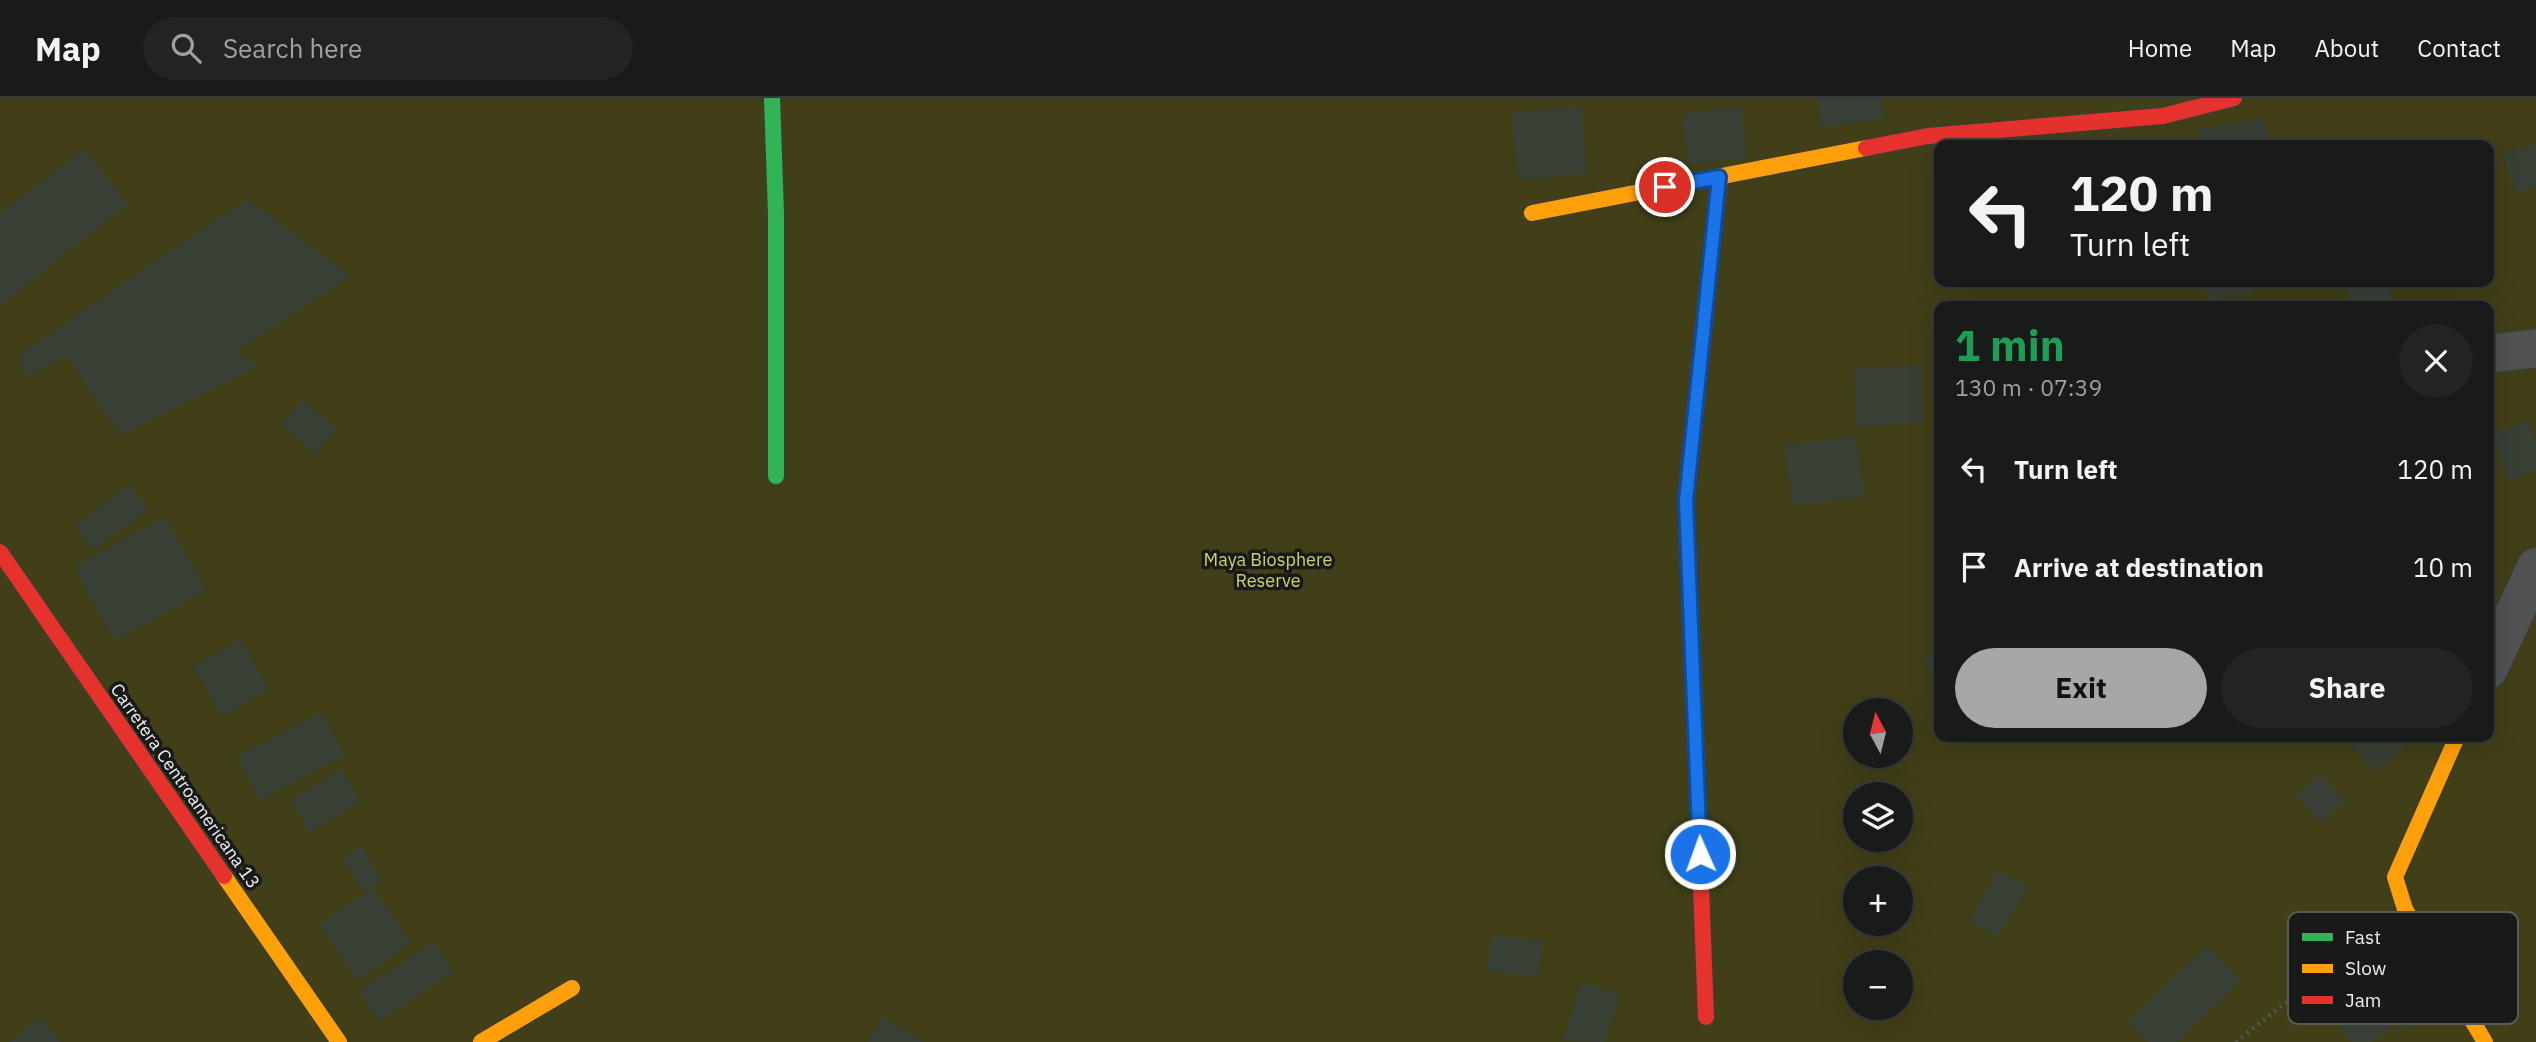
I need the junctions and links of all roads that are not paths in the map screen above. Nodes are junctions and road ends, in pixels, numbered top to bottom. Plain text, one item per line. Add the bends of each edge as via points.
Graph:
1 (772, 98) edge
2 (2234, 98) edge
3 (2163, 107) edge
4 (1719, 177) junction
5 (1532, 213) dead end
6 (2536, 348) edge
7 (2494, 353) edge
8 (776, 476) dead end
9 (0, 552) edge
10 (2536, 567) edge
11 (2494, 657) edge
12 (2455, 742) edge
13 (2407, 912) edge
14 (572, 988) dead end
15 (1706, 1017) dead end
16 (2473, 1024) edge
17 (339, 1042) edge
18 (481, 1042) edge
19 (2484, 1042) edge

1 - 8 main road
2 - 3 main road
3 - 4 main road via 1928,136
4 - 5 main road
4 - 15 main road via 1686,501
6 - 7 street
9 - 17 main road, Carretera Centroamericana 13
10 - 11 street
12 - 13 main road via 2395,877
14 - 18 main road
16 - 19 main road

